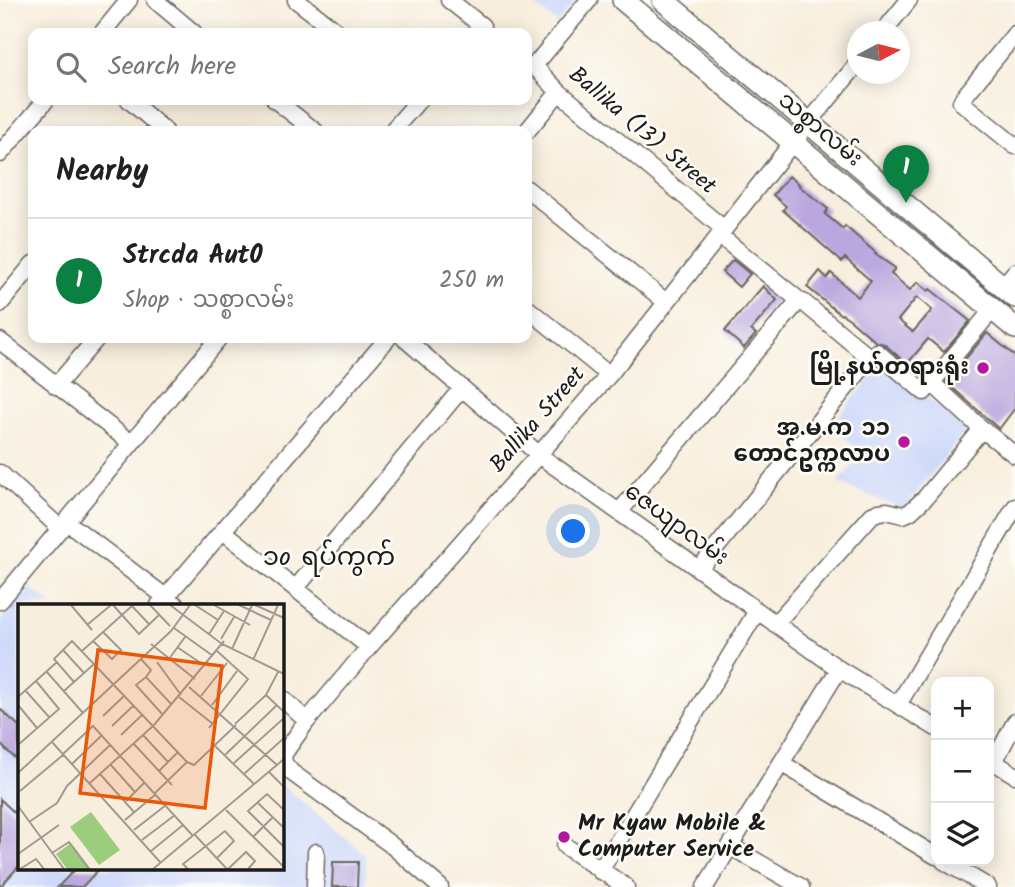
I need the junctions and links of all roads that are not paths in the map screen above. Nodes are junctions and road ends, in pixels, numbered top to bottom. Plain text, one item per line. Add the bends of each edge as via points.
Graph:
1 (129, 0) edge
2 (155, 0) edge
3 (296, 0) edge
4 (449, 0) edge
5 (589, 0) edge
6 (623, 0) edge
7 (663, 0) edge
8 (909, 0) edge
9 (892, 21) edge
10 (106, 28) edge
11 (188, 28) edge
12 (332, 28) edge
13 (478, 28) edge
14 (1015, 34) edge
15 (847, 76) edge
16 (559, 92) junction
17 (42, 105) edge
18 (132, 105) edge
19 (281, 105) edge
20 (415, 105) edge
21 (809, 122) junction
22 (147, 126) edge
23 (309, 126) edge
24 (396, 126) edge
25 (531, 126) edge
26 (793, 142) junction
27 (1015, 146) edge
28 (0, 154) edge
29 (532, 193) edge
30 (721, 232) junction
31 (28, 270) edge
32 (1011, 285) edge
33 (800, 301) junction
34 (666, 302) junction
35 (0, 304) edge
36 (993, 309) junction
37 (532, 312) edge
38 (1015, 328) edge
39 (0, 341) edge
40 (93, 343) edge
41 (215, 343) edge
42 (384, 343) edge
43 (410, 343) edge
44 (870, 358) junction
45 (609, 375) junction
46 (932, 383) junction
47 (57, 386) junction
48 (462, 388) junction
49 (982, 429) junction
50 (131, 443) junction
51 (539, 453) junction
52 (1015, 456) edge
53 (0, 473) edge
54 (1015, 507) edge
55 (619, 512) junction
56 (64, 526) junction
57 (223, 531) junction
58 (699, 569) junction
59 (296, 588) junction
60 (0, 601) edge
61 (167, 603) edge
62 (757, 611) junction
63 (775, 624) junction
64 (369, 647) junction
65 (839, 670) junction
66 (284, 700) edge
67 (898, 705) junction
68 (307, 721) junction
69 (1015, 722) edge
70 (931, 725) edge
71 (284, 754) edge
72 (994, 756) edge
73 (284, 763) edge
74 (781, 763) junction
75 (994, 763) edge
76 (1015, 775) edge
77 (565, 846) dead end
78 (730, 846) junction
79 (316, 852) dead end
80 (931, 853) edge
81 (952, 866) edge
82 (600, 871) junction
83 (315, 887) edge
84 (440, 887) edge
85 (626, 887) edge
86 (705, 887) edge
87 (801, 887) edge
88 (988, 887) edge

1 - 10 street
2 - 11 street
3 - 12 street
4 - 13 street
5 - 16 street, Ballika (13) Street via 534,66
6 - 26 main road, သစ္စာလမ်း
7 - 21 main road, သစ္စာလမ်း
8 - 9 street
14 - 27 street via 961,102
15 - 21 street, Ballika Street
16 - 25 street
16 - 30 street, Ballika (13) Street
17 - 28 street
18 - 22 street
19 - 23 street
20 - 24 street
21 - 26 street, Ballika Street
21 - 32 main road, သစ္စာလမ်း
26 - 30 street, Ballika Street
26 - 36 main road, သစ္စာလမ်း
29 - 34 street
30 - 33 street, Ballika (13) Street
30 - 34 street, Ballika Street
31 - 35 street
33 - 44 street, Ballika (13) Street
33 - 55 street
34 - 45 street, Ballika Street
36 - 38 main road, သစ္စာလမ်း
36 - 46 street
37 - 45 street
39 - 47 street
40 - 47 street
41 - 50 street
42 - 57 street
43 - 48 street, ဇေယျာလမ်း
44 - 46 street, Ballika (13) Street via 877,352 924,392
44 - 58 street
45 - 51 street, Ballika Street
46 - 49 street
47 - 50 street
48 - 51 street, ဇေယျာလမ်း
48 - 59 street
49 - 52 street
49 - 63 street via 911,512 872,515
50 - 56 street
51 - 55 street, ဇေယျာလမ်း
51 - 64 street, Ballika Street
53 - 56 street
54 - 67 street
55 - 58 street, ဇေယျာလမ်း
56 - 60 street
56 - 61 street
57 - 59 street
57 - 61 street
58 - 62 street, ဇေယျာလမ်း
59 - 64 street
62 - 63 street, ဇေယျာလမ်း
62 - 82 street
63 - 65 street, ဇေယျာလမ်း
64 - 68 street, Ballika Street
65 - 67 street, ဇေယျာလမ်း
65 - 74 street
66 - 68 street
67 - 70 street, ဇေယျာလမ်း
68 - 71 street, Ballika Street
69 - 72 street
73 - 84 street, Ballika Street
74 - 78 street
74 - 80 street
75 - 76 street
77 - 82 street
78 - 86 street
78 - 87 street
79 - 83 street
81 - 88 street
82 - 85 street

